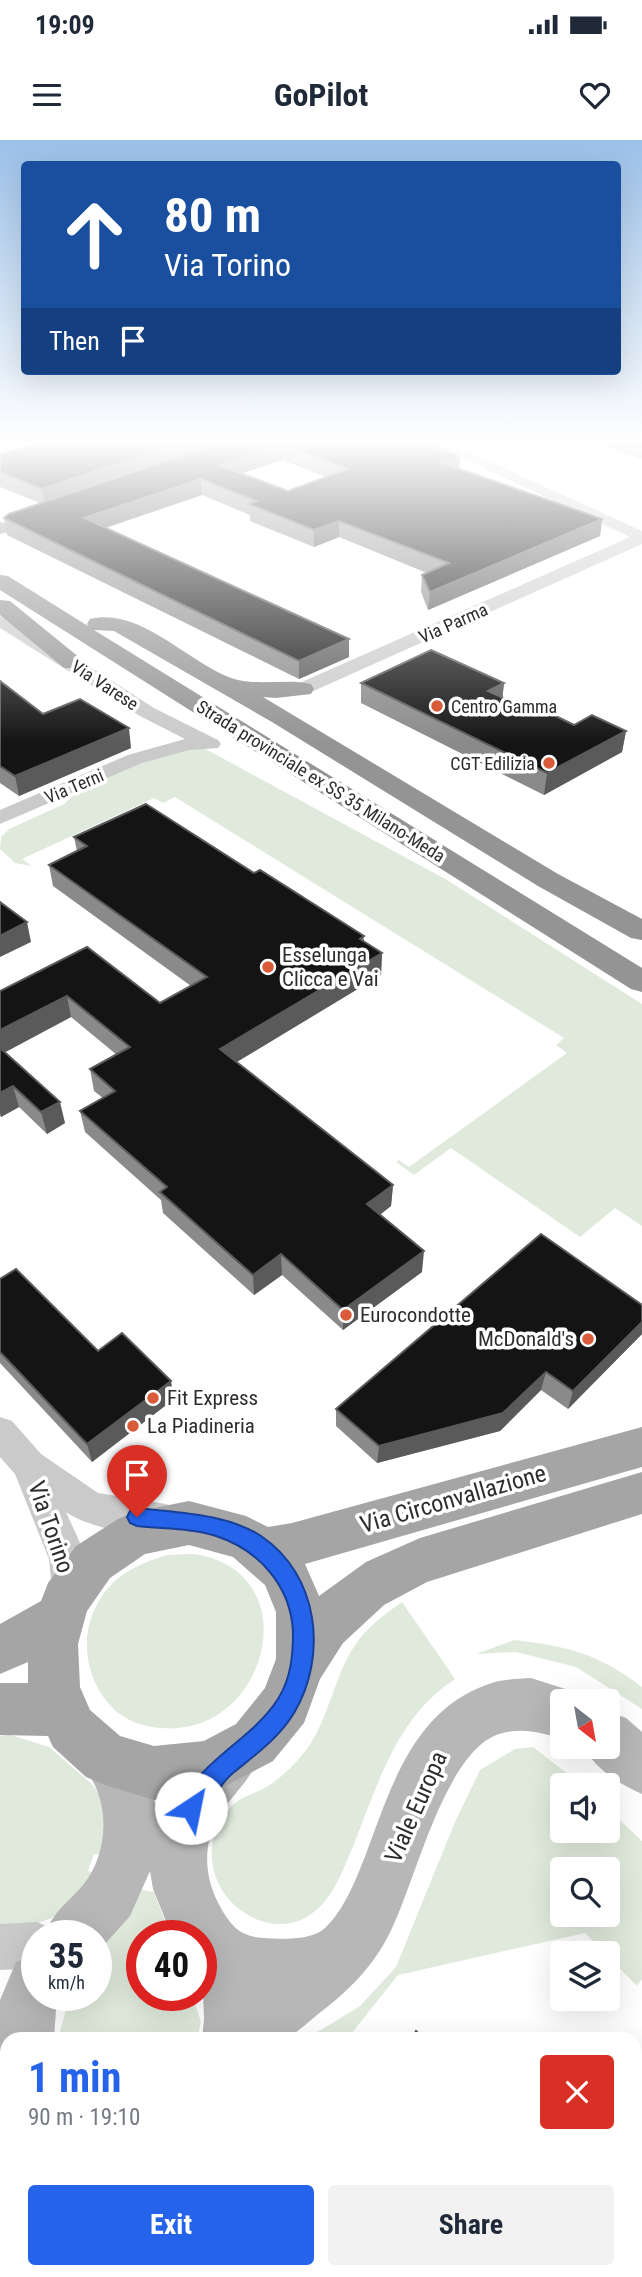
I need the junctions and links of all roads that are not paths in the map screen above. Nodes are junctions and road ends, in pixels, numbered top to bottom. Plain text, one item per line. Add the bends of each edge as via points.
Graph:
1 (631, 543) edge
2 (0, 563) edge
3 (0, 581) edge
4 (0, 605) edge
5 (0, 621) edge
6 (98, 624) junction
7 (72, 663) junction
8 (225, 684) junction
9 (302, 689) junction
10 (147, 712) junction
11 (281, 717) junction
12 (211, 744) junction
13 (149, 754) junction
14 (0, 818) edge
15 (642, 931) edge
16 (642, 954) edge
17 (642, 982) edge
18 (642, 996) edge
19 (0, 1432) edge
20 (642, 1447) edge
21 (29, 1465) junction
22 (642, 1493) edge
23 (181, 1524) junction
24 (264, 1550) junction
25 (63, 1604) junction
26 (0, 1649) edge
27 (303, 1661) junction
28 (0, 1709) edge
29 (550, 1709) edge
30 (62, 1710) junction
31 (620, 1748) edge
32 (232, 1758) junction
33 (108, 1759) junction
34 (642, 1767) edge
35 (88, 1920) edge
36 (197, 1920) edge
37 (21, 1946) edge
38 (0, 1947) edge
39 (346, 1949) junction
40 (217, 1952) edge
41 (217, 1955) edge
42 (26, 2011) edge
43 (24, 2032) edge
44 (234, 2032) edge
45 (243, 2032) edge

1 - 9 street, Via Parma
2 - 6 highway, Strada provinciale ex SS 35 Milano-Meda
3 - 17 highway, Strada provinciale ex SS 35 Milano-Meda
4 - 7 highway
5 - 7 street, Via Varese
6 - 8 highway via 119,624
6 - 16 highway, Strada provinciale ex SS 35 Milano-Meda
7 - 10 street, Via Varese
8 - 9 highway via 276,691
8 - 11 highway
9 - 11 highway via 278,706
10 - 12 street, Via Varese
10 - 13 street via 168,735
11 - 15 highway via 548,880
12 - 13 street, Via Terni via 185,743
12 - 18 highway via 455,878
13 - 14 street, Via Terni
19 - 21 street, Via Torino
20 - 24 main road, Via Circonvallazione
21 - 23 street, Via Torino via 90,1508
21 - 25 street, Via Torino via 68,1559
22 - 27 main road via 387,1574 338,1611
23 - 24 main road via 223,1528
23 - 25 main road via 146,1530 117,1543 92,1562
24 - 27 main road via 284,1572 298,1599 304,1625
25 - 26 main road via 21,1640
25 - 30 main road via 51,1645 50,1669
27 - 32 main road via 277,1718
28 - 30 main road
29 - 39 street, Viale Europa via 532,1704 495,1707 477,1714 450,1736 424,1781 375,1903
30 - 33 main road via 80,1737
31 - 34 street
32 - 33 main road via 203,1769 169,1774 134,1770
32 - 36 street via 210,1779 182,1829 178,1853 184,1896
33 - 35 street via 127,1798 131,1833 117,1883
37 - 38 street
39 - 40 street via 309,1965 276,1968 238,1963
39 - 45 street, Viale Europa via 314,1981
41 - 44 street via 231,1988
42 - 43 street

